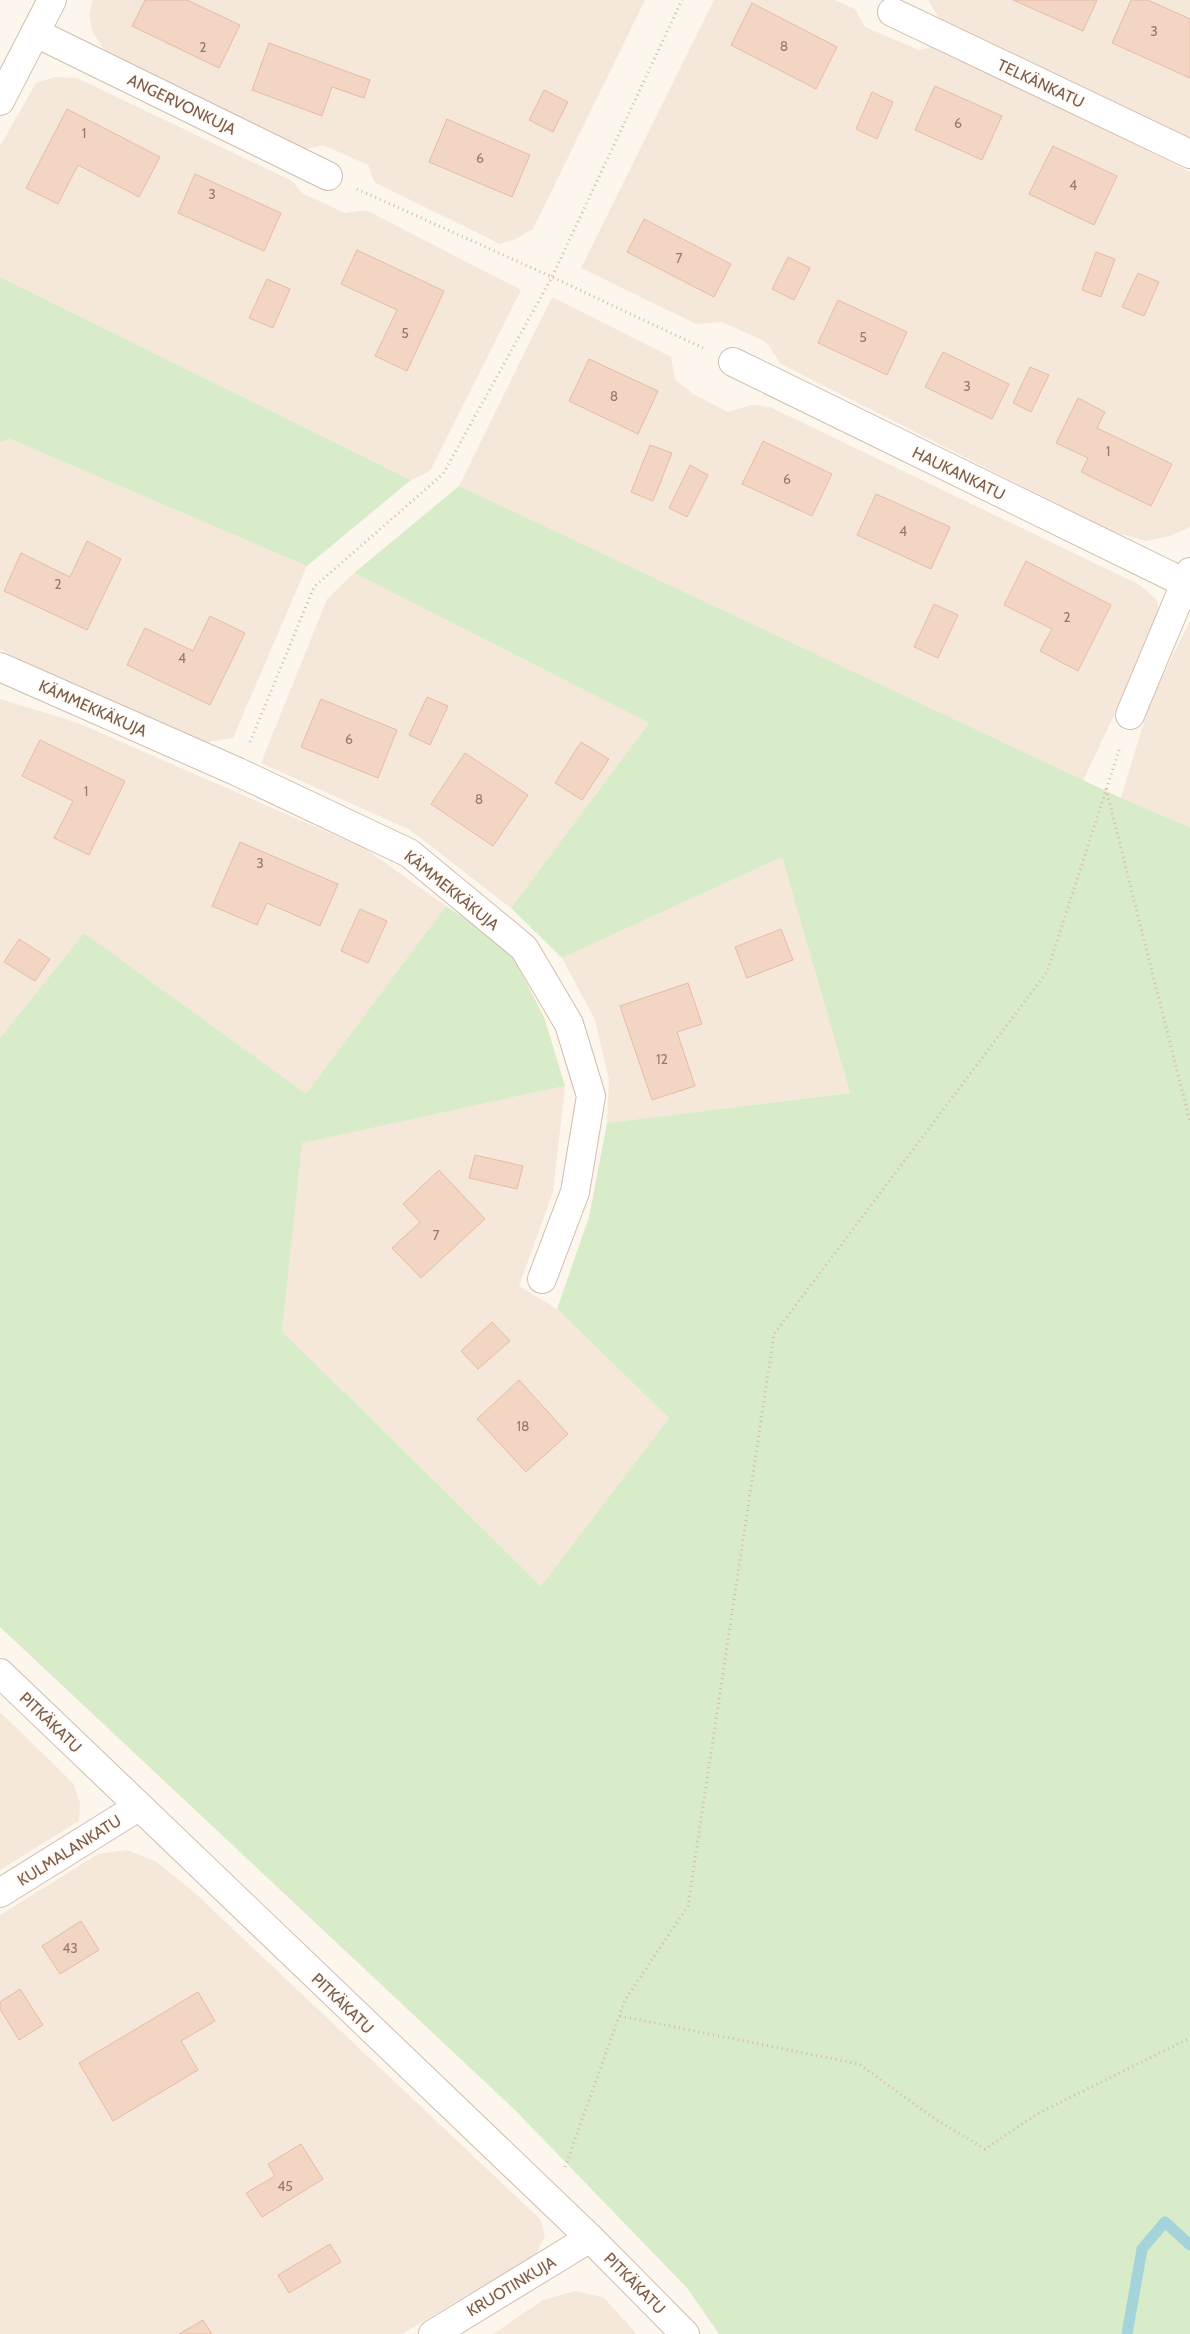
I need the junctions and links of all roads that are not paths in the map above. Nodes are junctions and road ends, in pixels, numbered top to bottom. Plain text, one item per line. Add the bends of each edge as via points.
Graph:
1 (52, 0) edge
2 (892, 12) dead end
3 (36, 33) junction
4 (0, 100) edge
5 (1190, 154) edge
6 (328, 176) road end
7 (733, 362) road end
8 (1187, 577) edge
9 (0, 667) edge
10 (1130, 715) road end
11 (542, 1279) dead end
12 (0, 1673) edge
13 (138, 1807) junction
14 (0, 1893) edge
15 (590, 2238) junction
16 (433, 2334) edge
17 (685, 2334) edge

1 - 3 street
2 - 5 street, TELKÄNKATU
3 - 4 street
3 - 6 street, ANGERVONKUJA
7 - 8 street, HAUKANKATU
8 - 10 street
9 - 11 street, KÄMMEKKÄKUJA via 238,772 409,853 524,948 569,1024 591,1096 575,1192
12 - 13 street, PITKÄKATU
13 - 14 street, KULMALANKATU
13 - 15 street, PITKÄKATU
15 - 16 street, KRUOTINKUJA
15 - 17 street, PITKÄKATU

